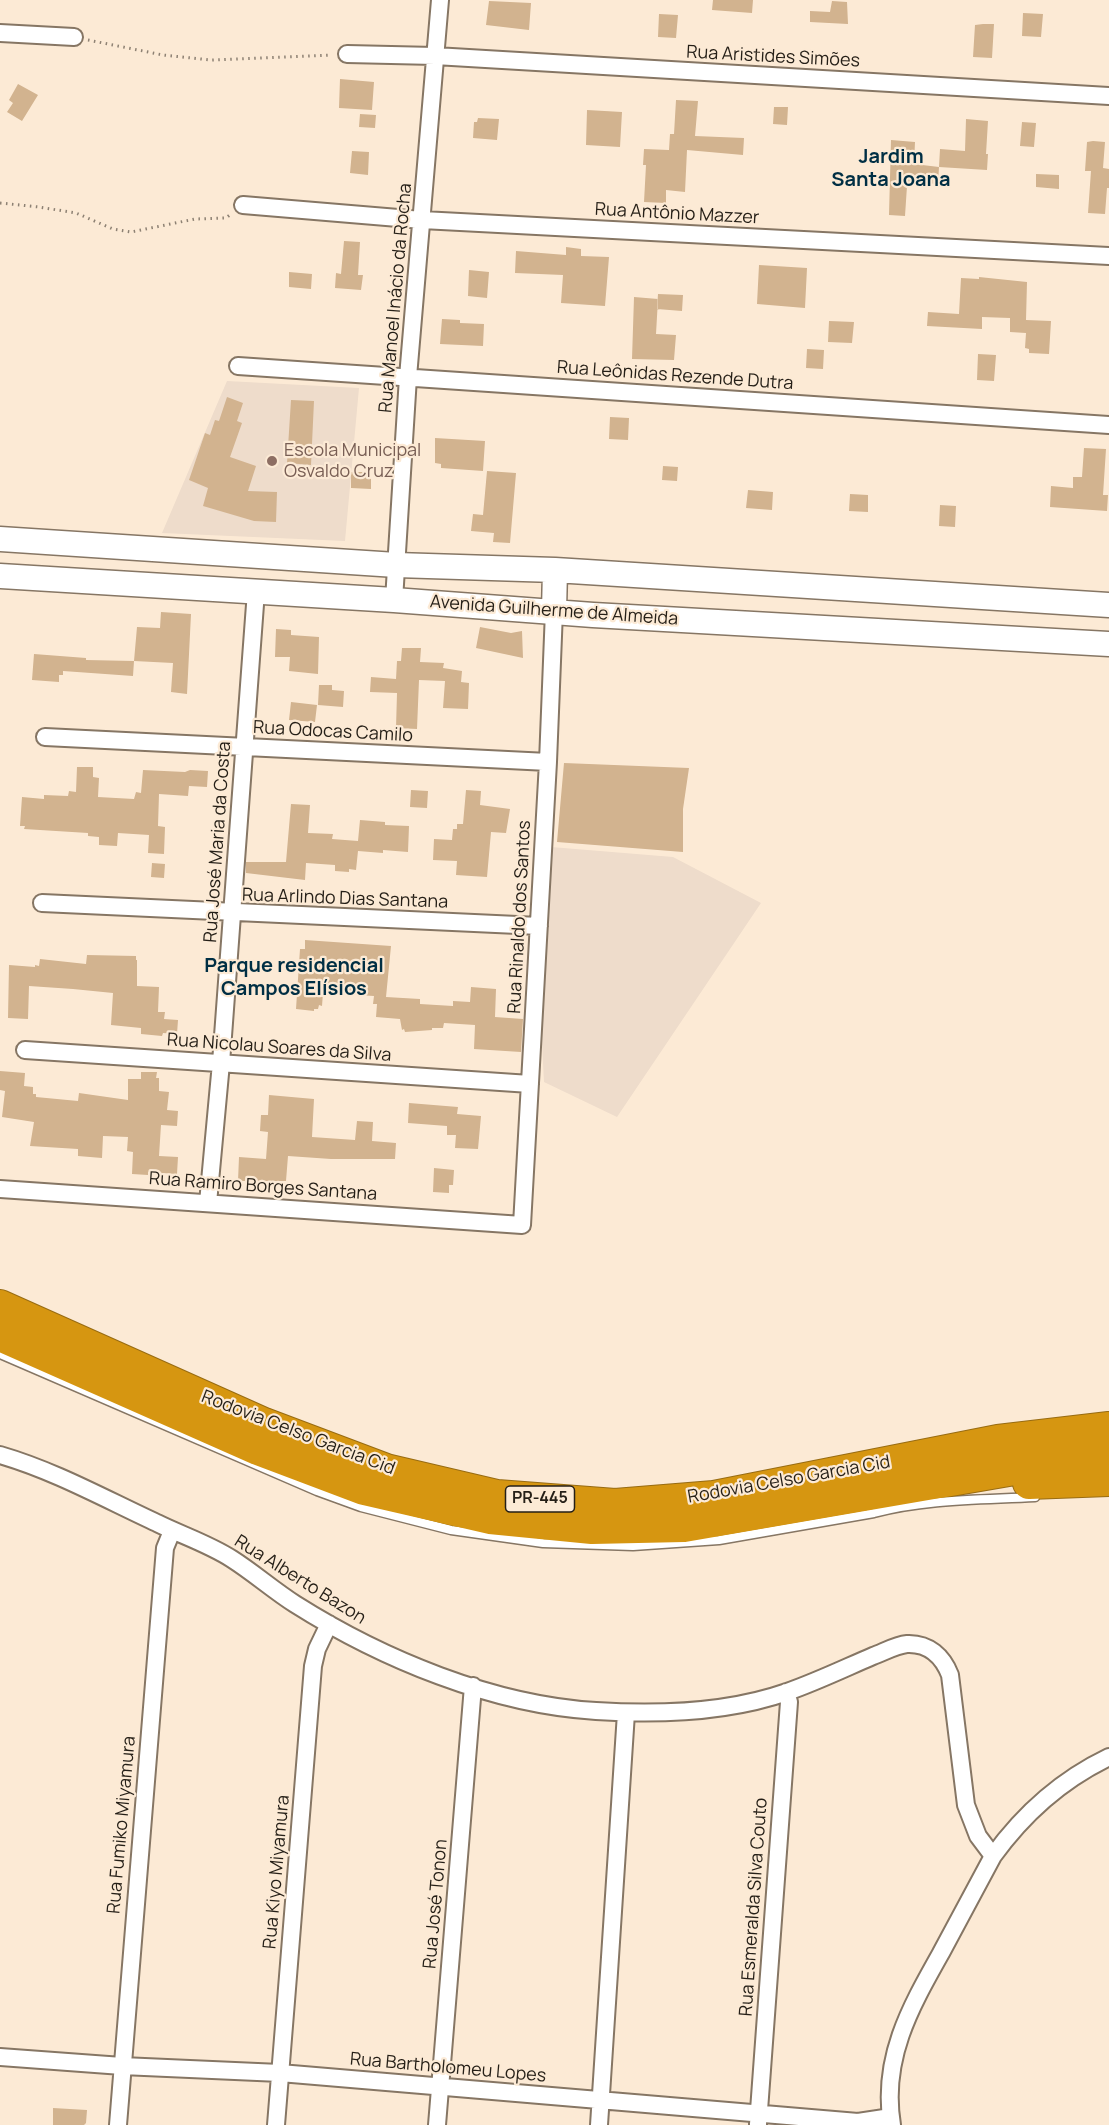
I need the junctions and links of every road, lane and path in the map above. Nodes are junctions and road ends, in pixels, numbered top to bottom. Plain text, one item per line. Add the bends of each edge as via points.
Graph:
1 (440, 0) edge
2 (0, 33) edge
3 (74, 37) joint
4 (347, 54) joint
5 (435, 56) junction
6 (1109, 96) edge
7 (0, 203) edge
8 (243, 205) joint
9 (422, 220) junction
10 (1109, 256) edge
11 (238, 366) dead end
12 (408, 377) junction
13 (1109, 425) edge
14 (0, 539) edge
15 (396, 566) junction
16 (555, 570) junction
17 (0, 576) edge
18 (256, 591) junction
19 (394, 600) junction
20 (1109, 604) edge
21 (554, 611) junction
22 (1109, 644) edge
23 (45, 737) dead end
24 (244, 748) junction
25 (548, 762) junction
26 (42, 903) dead end
27 (232, 913) junction
28 (539, 926) junction
29 (25, 1050) dead end
30 (221, 1063) junction
31 (530, 1084) junction
32 (0, 1189) edge
33 (208, 1203) junction
34 (522, 1224) joint
35 (0, 1306) edge
36 (0, 1335) edge
37 (0, 1354) edge
38 (1109, 1428) edge
39 (0, 1455) edge
40 (1109, 1460) edge
41 (1109, 1480) edge
42 (896, 1489) junction
43 (1049, 1496) dead end
44 (172, 1530) junction
45 (329, 1624) junction
46 (473, 1686) junction
47 (786, 1692) junction
48 (626, 1713) junction
49 (1109, 1757) edge
50 (993, 1856) junction
51 (0, 2057) edge
52 (122, 2066) junction
53 (280, 2073) junction
54 (440, 2086) junction
55 (601, 2100) junction
56 (758, 2119) edge
57 (892, 2121) edge
58 (118, 2125) edge
59 (276, 2125) edge
60 (438, 2125) edge
61 (599, 2125) edge

1 - 5 street, Rua Manoel Inácio da Rocha
2 - 3 street
3 - 4 path via 163,55 212,60
4 - 5 street, Rua Aristides Simões
5 - 6 street, Rua Aristides Simões
5 - 9 street, Rua Manoel Inácio da Rocha
7 - 8 path via 76,213 113,229 131,232 195,219 226,218
8 - 9 street, Rua Antônio Mazzer
9 - 10 street, Rua Antônio Mazzer
9 - 12 street, Rua Manoel Inácio da Rocha
11 - 12 street, Rua Leônidas Rezende Dutra
12 - 13 street, Rua Leônidas Rezende Dutra
12 - 15 street, Rua Manoel Inácio da Rocha
14 - 15 street, Avenida Guilherme de Almeida
15 - 16 street, Avenida Guilherme de Almeida
15 - 19 street, Rua Manoel Inácio da Rocha
16 - 20 street, Avenida Guilherme de Almeida
16 - 21 street
17 - 18 street, Avenida Guilherme de Almeida
18 - 19 street, Avenida Guilherme de Almeida
18 - 24 street, Rua José Maria da Costa
19 - 21 street, Avenida Guilherme de Almeida
21 - 22 street, Avenida Guilherme de Almeida
21 - 25 street, Rua Rinaldo dos Santos
23 - 24 street, Rua Odocas Camilo
24 - 25 street, Rua Odocas Camilo
24 - 27 street, Rua José Maria da Costa
25 - 28 street, Rua Rinaldo dos Santos
26 - 27 street, Rua Arlindo Dias Santana
27 - 28 street, Rua Arlindo Dias Santana
27 - 30 street, Rua José Maria da Costa
28 - 31 street, Rua Rinaldo dos Santos
29 - 30 street, Rua Nicolau Soares da Silva
30 - 31 street, Rua Nicolau Soares da Silva
30 - 33 street, Rua José Maria da Costa
31 - 34 street, Rua Rinaldo dos Santos
32 - 33 street, Rua Ramiro Borges Santana
33 - 34 street, Rua Ramiro Borges Santana
35 - 38 highway, Rodovia Celso Garcia Cid / PR-445 via 264,1424 386,1470 497,1496 615,1505 714,1497 998,1441
36 - 42 highway, Rodovia Celso Garcia Cid / PR-445 via 258,1449 364,1489 490,1518 592,1528 684,1526
37 - 43 lane via 317,1491 406,1520 497,1538 590,1546 676,1544 719,1540 898,1507
39 - 44 street, Rua Alberto Bazon via 50,1472
40 - 42 highway, Rodovia Celso Garcia Cid / PR-445 via 1078,1458
41 - 42 highway
44 - 45 street, Rua Alberto Bazon via 231,1558
44 - 52 street, Rua Fumiko Miyamura via 165,1548
45 - 46 street, Rua Alberto Bazon via 403,1661
45 - 53 street, Rua Kiyo Miyamura via 313,1666
46 - 48 street, Rua Alberto Bazon via 553,1706
46 - 54 street, Rua José Tonon
47 - 48 street, Rua Alberto Bazon via 690,1711
47 - 50 street, Rua Alberto Bazon via 900,1645 915,1644 937,1654 950,1675 969,1815
47 - 56 street, Rua Esmeralda Silva Couto via 789,1702
48 - 55 street
49 - 50 street via 1043,1799
50 - 57 street via 906,2019 892,2067
51 - 52 street, Rua Bartholomeu Lopes
52 - 53 street, Rua Bartholomeu Lopes
52 - 58 street, Rua Fumiko Miyamura
53 - 54 street, Rua Bartholomeu Lopes
53 - 59 street, Rua Kiyo Miyamura
54 - 55 street, Rua Bartholomeu Lopes
54 - 60 street, Rua José Tonon
55 - 56 street, Rua Bartholomeu Lopes
55 - 61 street
56 - 57 street, Rua Bartholomeu Lopes

